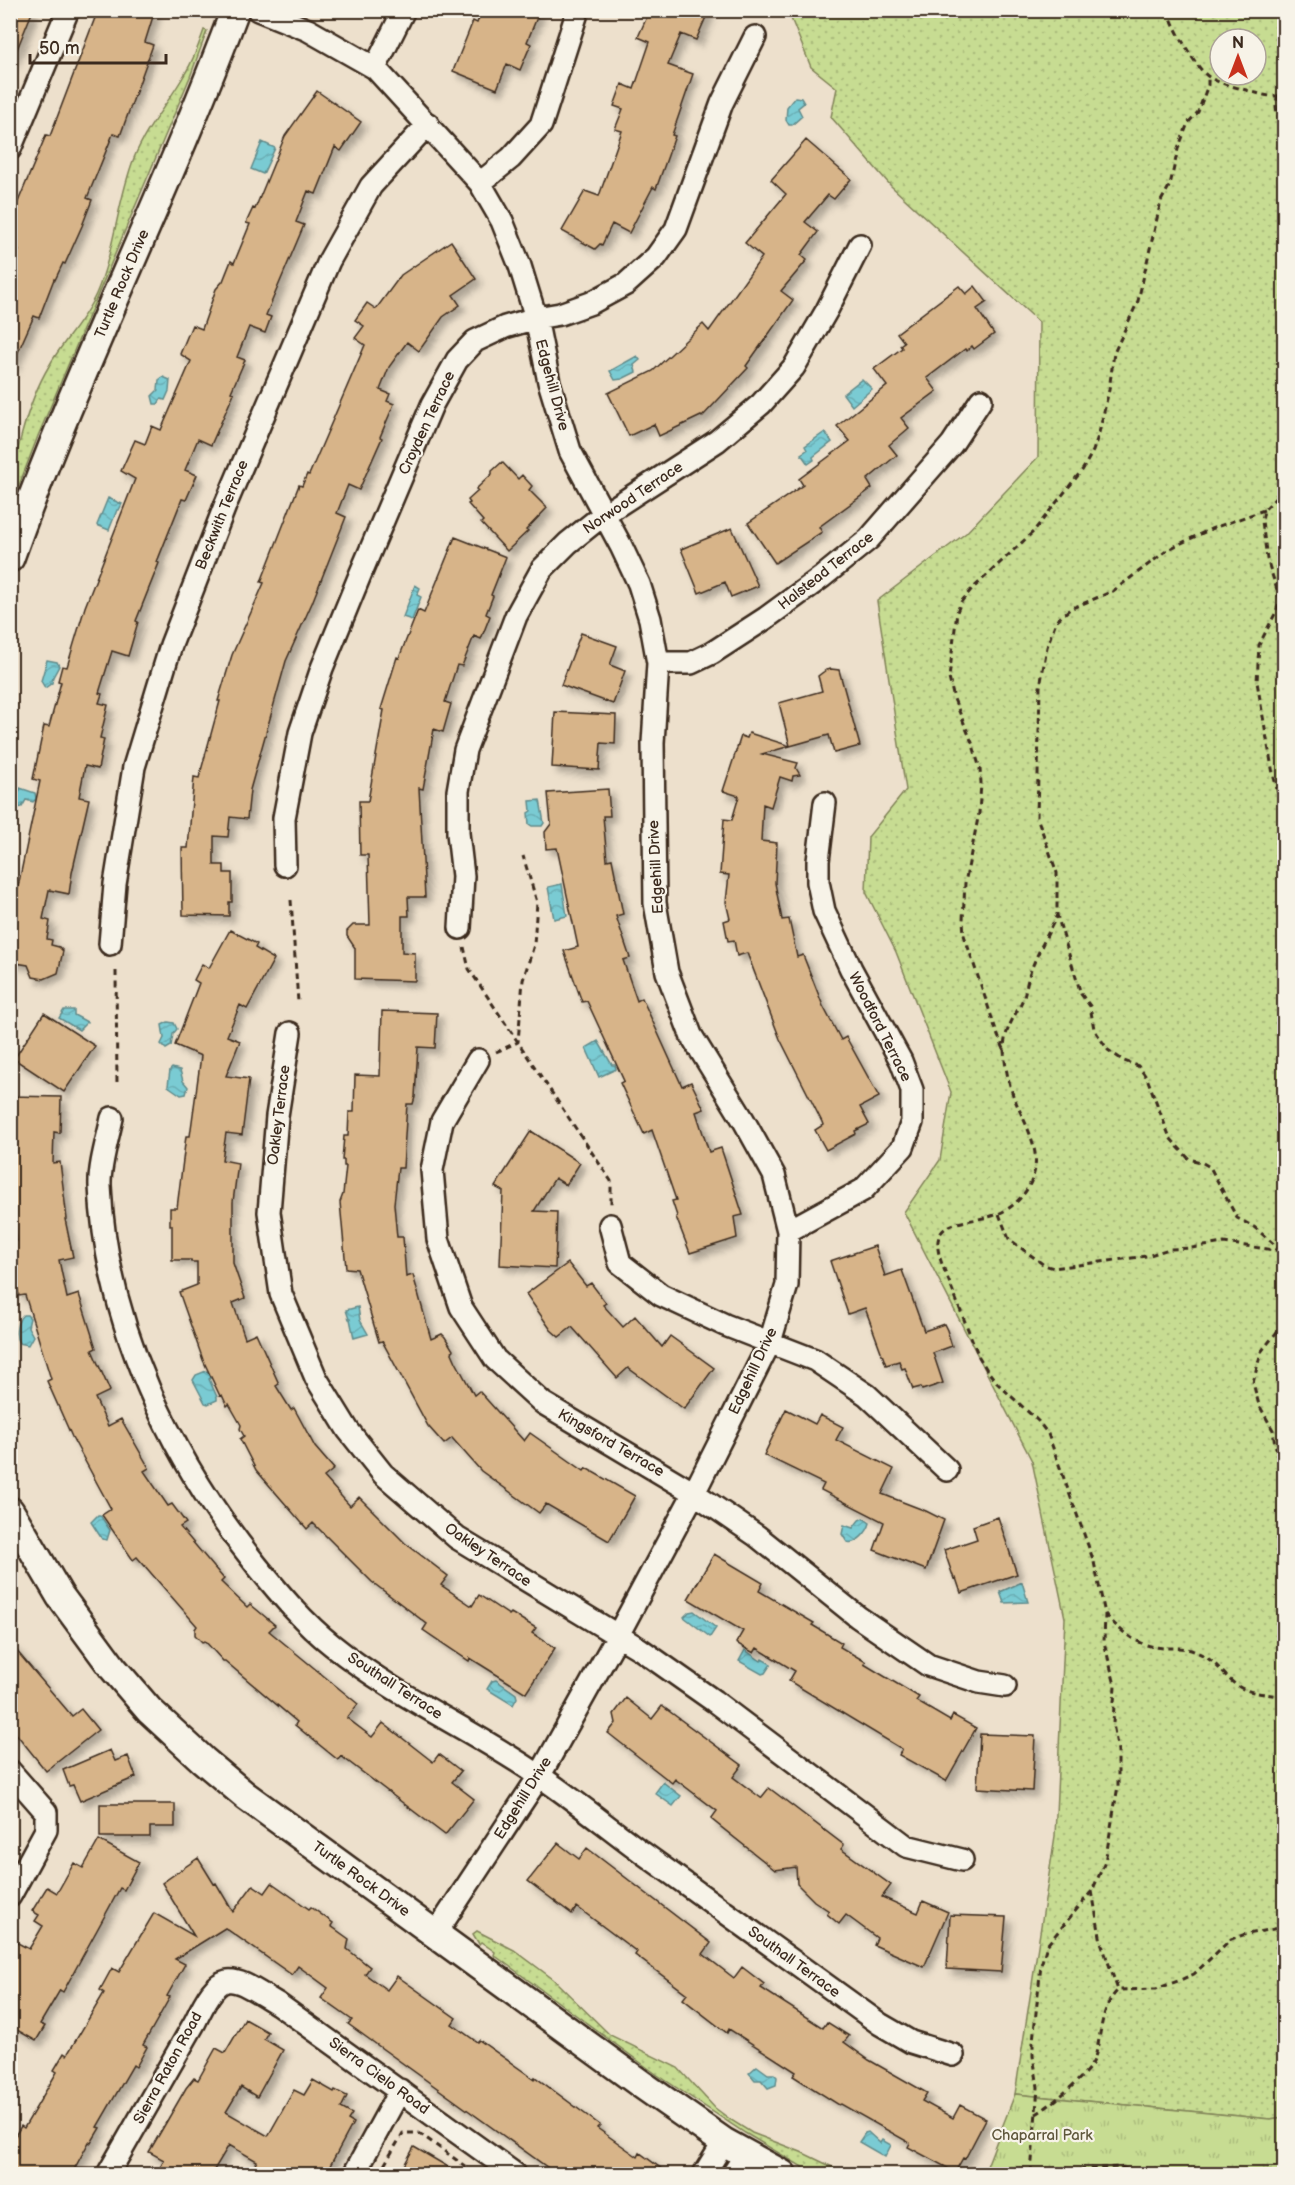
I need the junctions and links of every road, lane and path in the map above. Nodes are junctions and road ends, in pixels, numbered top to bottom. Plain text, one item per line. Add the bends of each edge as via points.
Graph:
1 (68, 10) edge
2 (235, 10) edge
3 (258, 10) edge
4 (404, 10) edge
5 (578, 10) edge
6 (1168, 10) edge
7 (755, 37) dead end
8 (375, 68) junction
9 (1208, 77) edge
10 (1208, 85) edge
11 (1284, 86) edge
12 (1237, 87) edge
13 (1284, 94) edge
14 (1276, 97) junction
15 (428, 124) junction
16 (1284, 132) edge
17 (10, 149) edge
18 (480, 183) junction
19 (860, 244) dead end
20 (536, 318) junction
21 (981, 400) dead end
22 (1284, 489) edge
23 (1263, 510) junction
24 (603, 515) junction
25 (10, 558) edge
26 (1280, 599) junction
27 (1284, 607) edge
28 (658, 663) junction
29 (825, 803) dead end
30 (1284, 815) edge
31 (523, 856) dead end
32 (285, 865) dead end
33 (291, 900) dead end
34 (1057, 915) junction
35 (460, 928) joint
36 (110, 944) dead end
37 (116, 971) dead end
38 (298, 1002) dead end
39 (290, 1033) dead end
40 (518, 1042) junction
41 (1004, 1049) junction
42 (478, 1060) joint
43 (117, 1085) dead end
44 (112, 1118) dead end
45 (999, 1214) junction
46 (610, 1225) joint
47 (788, 1231) junction
48 (1283, 1251) edge
49 (1284, 1262) edge
50 (1284, 1323) edge
51 (770, 1342) junction
52 (1284, 1467) edge
53 (947, 1470) dead end
54 (694, 1492) junction
55 (14, 1524) edge
56 (1105, 1614) junction
57 (618, 1635) junction
58 (1005, 1686) dead end
59 (1284, 1697) edge
60 (10, 1771) edge
61 (540, 1775) junction
62 (962, 1860) dead end
63 (1092, 1891) junction
64 (10, 1896) edge
65 (1284, 1927) edge
66 (436, 1933) junction
67 (241, 1982) joint
68 (1118, 1990) junction
69 (953, 2055) dead end
70 (400, 2090) junction
71 (1036, 2114) junction
72 (734, 2157) edge
73 (1029, 2174) edge
74 (108, 2175) edge
75 (354, 2175) edge
76 (379, 2175) edge
77 (476, 2175) edge
78 (515, 2175) edge
79 (704, 2175) edge
80 (782, 2175) edge
81 (1145, 2175) edge

1 - 17 street
2 - 25 street, Turtle Rock Drive
3 - 8 street, Edgehill Drive via 308,30
4 - 8 street
5 - 18 street via 541,125 511,158
6 - 9 path via 1178,34
7 - 20 street, Croyden Terrace via 722,103 676,230 656,257 626,284 591,303
8 - 15 street, Edgehill Drive
10 - 41 path via 1198,112 1188,123 1170,185 1161,201 1138,301 1114,353 1093,452 1033,532 970,591 957,612 951,688 973,745 981,783 979,813 964,883 964,935
11 - 14 path
12 - 14 path
13 - 14 path
14 - 16 path
15 - 18 street, Edgehill Drive
15 - 36 street, Beckwith Terrace via 371,186 329,261 171,645 135,767 115,884
18 - 20 street, Edgehill Drive via 506,230
19 - 24 street, Norwood Terrace via 794,367 762,404 717,441
20 - 24 street, Edgehill Drive via 549,382 570,452
20 - 32 street, Croyden Terrace via 475,341 457,360 432,405 322,668 300,733 284,818
21 - 28 street, Halstead Terrace via 952,444 869,539 822,577 712,653 691,663
22 - 23 path
23 - 26 path via 1267,559
23 - 34 path via 1169,549 1113,591 1070,609 1056,621 1040,687 1037,817 1057,873
24 - 28 street, Edgehill Drive via 639,584
24 - 35 street, Norwood Terrace via 542,569 516,616 465,750 458,790 463,876
26 - 27 path
26 - 30 path via 1260,645 1257,682
28 - 47 street, Edgehill Drive via 653,743 655,903 667,972 692,1035 774,1175
29 - 47 street, Woodford Terrace via 818,861 824,911 901,1061 912,1090 912,1122 903,1147 863,1191
31 - 40 path via 537,902 534,945 523,980
33 - 38 path
34 - 41 path via 1007,1028
34 - 48 path via 1081,994 1090,1006 1094,1029 1108,1050 1138,1066 1147,1078 1170,1138 1189,1160 1210,1167 1237,1218
35 - 40 path via 469,969
37 - 43 path
39 - 57 street, Oakley Terrace via 277,1116 269,1212 281,1294 316,1378 348,1430 383,1474 457,1538
40 - 42 path
40 - 46 path via 611,1180
41 - 45 path via 1012,1092 1030,1134 1036,1163 1029,1186 1019,1200
42 - 54 street, Kingsford Terrace via 442,1121 432,1170 438,1239 461,1307 495,1359 543,1403
44 - 61 street, Southall Terrace via 99,1183 107,1253 142,1371 168,1433 201,1488 234,1537 280,1593 331,1644 401,1693
45 - 48 path via 1009,1239 1054,1268 1224,1243
45 - 56 path via 949,1225 941,1233 937,1251 979,1357 998,1384 1048,1434 1095,1562
46 - 51 street via 620,1263 661,1295
47 - 51 street, Edgehill Drive via 787,1285
48 - 49 path
50 - 52 path via 1261,1352 1253,1383
51 - 53 street via 815,1360 867,1395
51 - 54 street, Edgehill Drive
54 - 57 street, Edgehill Drive
54 - 58 street, Kingsford Terrace via 757,1536 858,1617 928,1665
55 - 66 street, Turtle Rock Drive via 60,1596 149,1710 246,1796
56 - 59 path via 1121,1632 1135,1640 1155,1647 1194,1651 1220,1668 1236,1685
56 - 63 path via 1104,1642 1115,1685 1113,1724 1118,1786 1105,1862
57 - 61 street, Edgehill Drive
57 - 62 street, Oakley Terrace via 714,1701 906,1846
60 - 64 street via 46,1812 46,1830
61 - 66 street, Edgehill Drive
61 - 69 street, Southall Terrace via 880,2024 911,2042
63 - 68 path via 1101,1942
63 - 71 path via 1043,1953 1033,2041 1038,2087
65 - 68 path via 1230,1939 1194,1974 1178,1981 1156,1989
66 - 72 street, Turtle Rock Drive
67 - 70 street, Sierra Cielo Road
67 - 74 street, Sierra Raton Road via 229,1980 218,1984 206,2000
68 - 71 path via 1106,2010 1094,2061 1051,2105
70 - 75 street
70 - 78 street, Sierra Cielo Road
71 - 73 path
72 - 79 street
72 - 80 street, Turtle Rock Drive
73 - 81 path via 1120,2167
76 - 77 path via 403,2133 411,2132 419,2133

